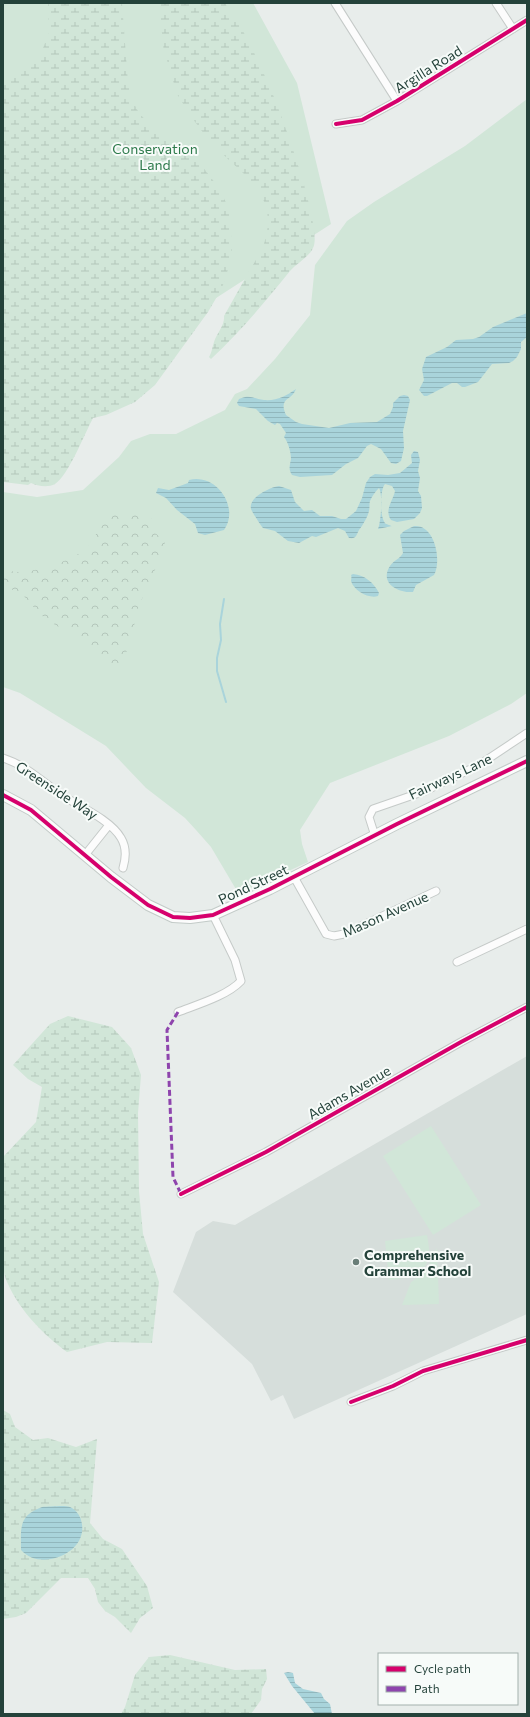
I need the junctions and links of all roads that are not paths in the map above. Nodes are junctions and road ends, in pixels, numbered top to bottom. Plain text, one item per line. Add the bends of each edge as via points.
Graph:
1 (335, 3) edge
2 (496, 3) edge
3 (527, 20) edge
4 (513, 29) junction
5 (398, 101) junction
6 (336, 124) dead end
7 (527, 733) edge
8 (3, 758) edge
9 (527, 761) edge
10 (3, 795) edge
11 (109, 825) junction
12 (375, 836) junction
13 (85, 855) junction
14 (124, 868) dead end
15 (294, 877) junction
16 (436, 891) dead end
17 (213, 915) junction
18 (527, 929) edge
19 (457, 962) dead end
20 (527, 1007) edge
21 (178, 1012) dead end
22 (181, 1194) dead end
23 (527, 1340) edge
24 (351, 1402) dead end

1 - 5 street
2 - 4 street
3 - 4 street, Argilla Road
4 - 5 street, Argilla Road
5 - 6 street, Argilla Road via 362,120
7 - 12 street, Fairways Lane via 489,760 465,772 425,791 373,809 369,817
8 - 11 street, Greenside Way via 24,768
9 - 12 street, Pond Street
10 - 13 street, Pond Street via 31,810
11 - 13 street, Greenside Way
11 - 14 street, Greenside Way via 124,843
12 - 15 street, Pond Street
13 - 17 street, Pond Street via 131,893 164,914 190,918
15 - 16 street, Mason Avenue via 320,926 326,934 334,936 344,934
15 - 17 street, Pond Street
17 - 21 street via 235,960 241,981 225,993
18 - 19 street
20 - 22 street, Adams Avenue via 266,1152
23 - 24 street via 423,1371

